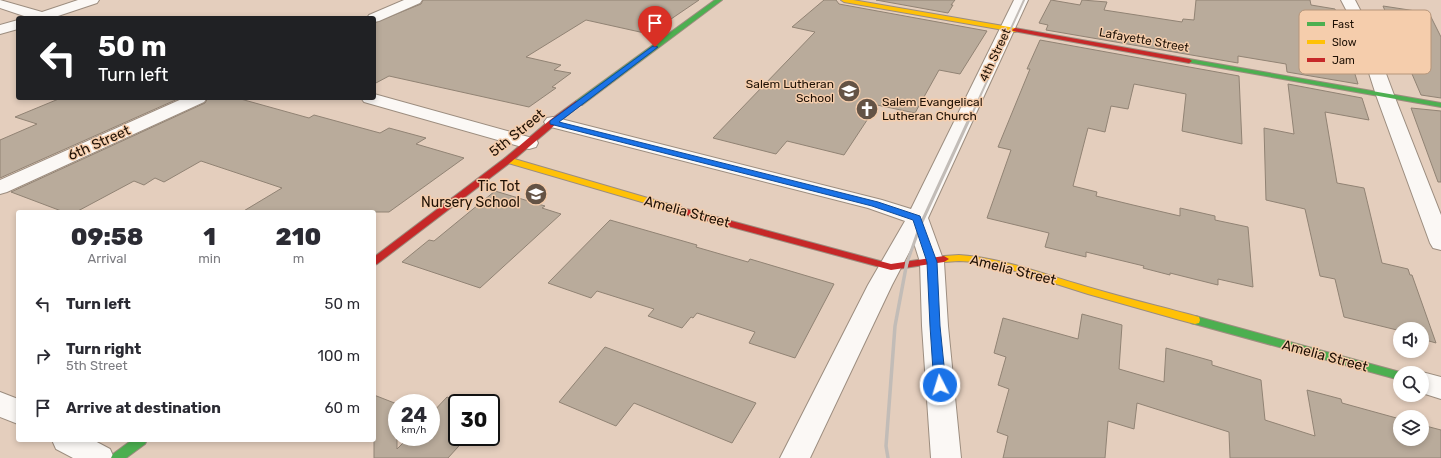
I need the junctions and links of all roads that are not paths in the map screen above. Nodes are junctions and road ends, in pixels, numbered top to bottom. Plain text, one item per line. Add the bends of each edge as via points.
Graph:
1 (92, 0) edge
2 (415, 0) edge
3 (719, 0) edge
4 (844, 0) edge
5 (1021, 0) edge
6 (1348, 0) edge
7 (0, 4) edge
8 (1353, 10) edge
9 (40, 16) edge
10 (46, 16) edge
11 (376, 17) edge
12 (16, 25) edge
13 (1007, 28) junction
14 (0, 30) edge
15 (1378, 74) edge
16 (1385, 95) junction
17 (194, 100) edge
18 (376, 100) edge
19 (1441, 104) edge
20 (553, 122) junction
21 (529, 142) junction
22 (508, 160) junction
23 (0, 188) edge
24 (917, 218) junction
25 (1441, 243) edge
26 (376, 260) edge
27 (932, 262) junction
28 (891, 267) junction
29 (1393, 374) edge
30 (1429, 384) edge
31 (1441, 388) edge
32 (0, 403) edge
33 (16, 412) edge
34 (71, 442) edge
35 (138, 442) edge
36 (99, 458) edge
37 (117, 458) edge
38 (795, 458) edge
39 (946, 458) edge

1 - 10 street
2 - 11 street
3 - 20 street, 5th Street
4 - 13 street, Lafayette Street
5 - 13 street, 4th Street
6 - 8 street
7 - 9 street
12 - 14 street
13 - 16 street, Lafayette Street
13 - 24 street, 4th Street
15 - 16 street
16 - 19 street, Lafayette Street
16 - 25 street
17 - 23 street, 6th Street
18 - 21 street
20 - 21 street, 5th Street
20 - 24 street via 875,204
21 - 22 street, 5th Street
22 - 26 street, 5th Street
22 - 28 street, Amelia Street via 656,204
24 - 27 street
24 - 28 street, 4th Street
27 - 28 street, Amelia Street
27 - 29 street, Amelia Street via 957,257 1001,264 1124,301
27 - 39 street
28 - 38 street, 4th Street
30 - 31 street
32 - 33 street
34 - 36 street
35 - 37 street

